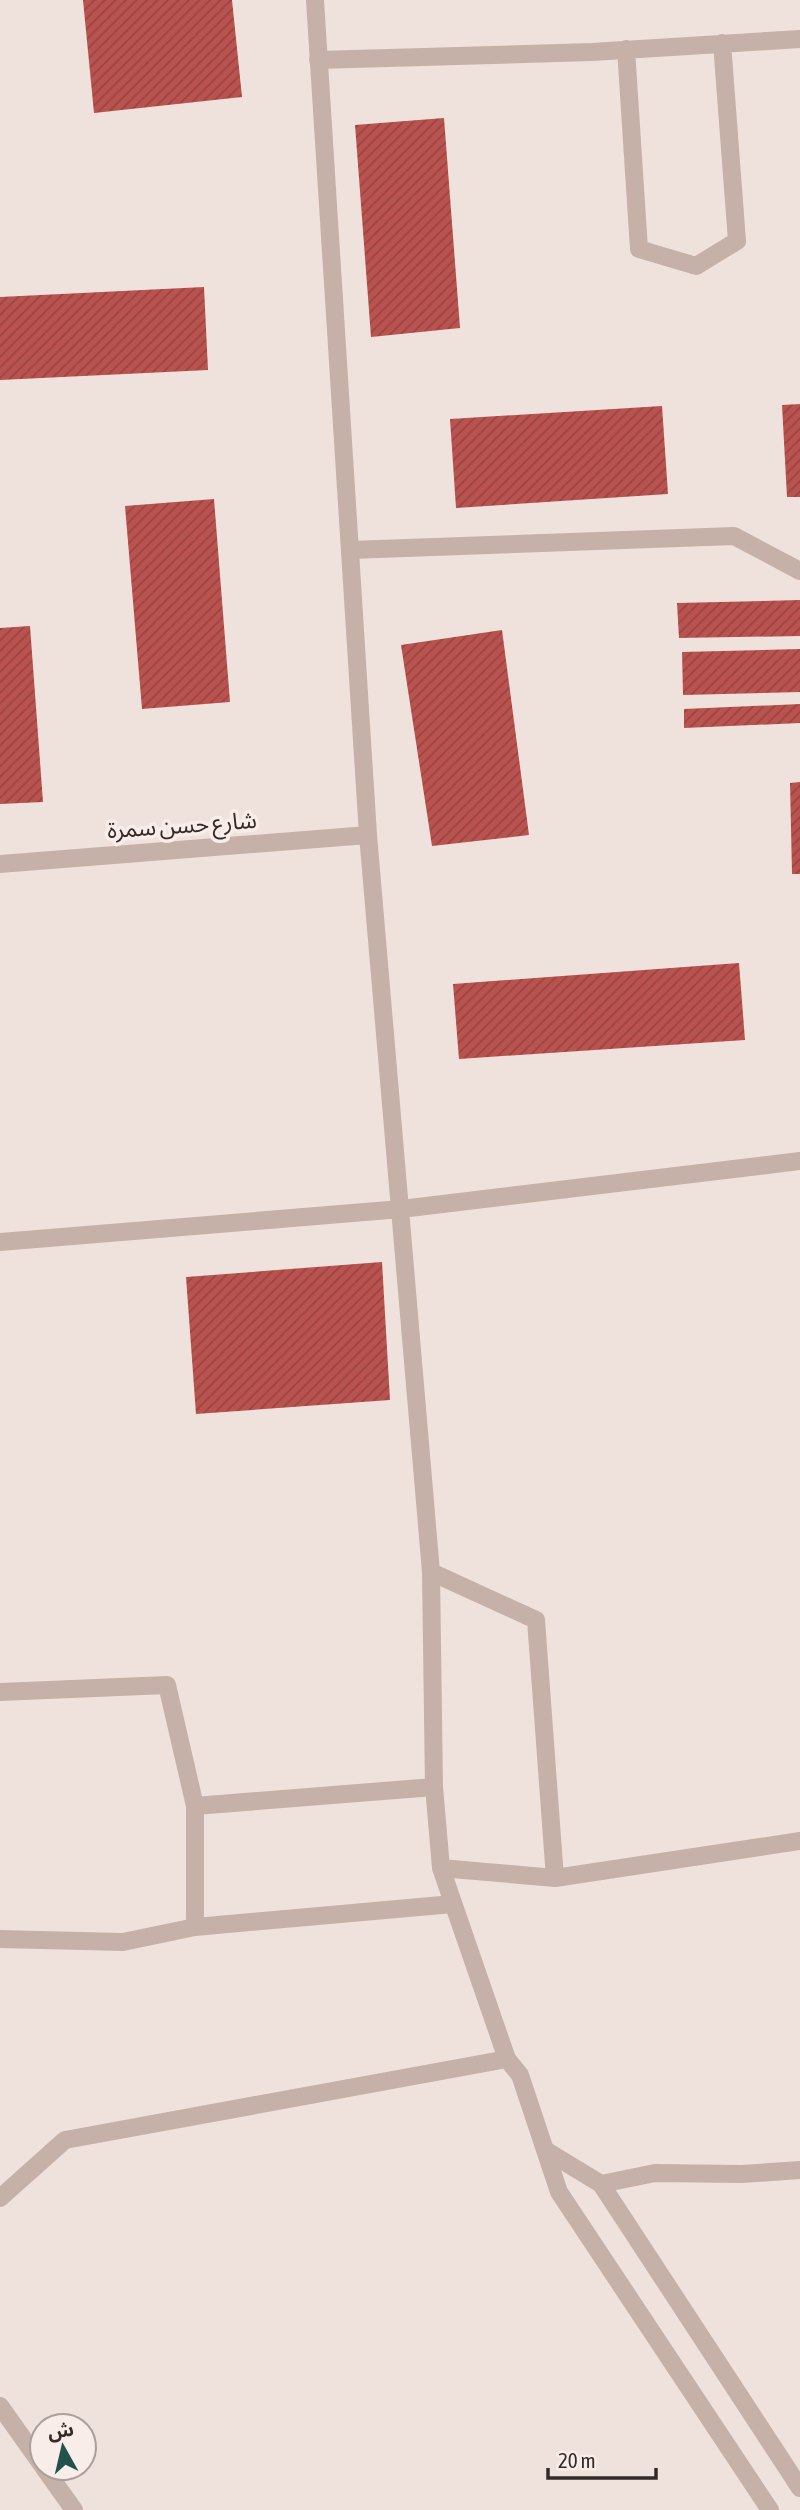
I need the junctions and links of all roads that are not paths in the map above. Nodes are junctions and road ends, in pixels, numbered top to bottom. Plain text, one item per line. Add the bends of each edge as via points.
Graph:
1 (315, 0) edge
2 (800, 39) edge
3 (722, 43) junction
4 (626, 49) junction
5 (318, 60) junction
6 (351, 550) junction
7 (800, 571) edge
8 (368, 835) junction
9 (0, 864) edge
10 (800, 1161) edge
11 (401, 1209) junction
12 (0, 1242) edge
13 (431, 1572) junction
14 (0, 1692) edge
15 (434, 1787) junction
16 (195, 1806) junction
17 (800, 1841) edge
18 (440, 1868) junction
19 (555, 1878) junction
20 (453, 1904) junction
21 (195, 1927) junction
22 (0, 1939) edge
23 (507, 2059) junction
24 (545, 2151) junction
25 (800, 2170) edge
26 (601, 2184) junction
27 (0, 2198) edge
28 (0, 2406) edge
29 (28, 2446) edge
30 (54, 2482) edge
31 (800, 2488) edge
32 (74, 2510) edge
33 (771, 2510) edge

1 - 5 street
2 - 3 street
3 - 4 street
3 - 4 street via 737,241 696,267 639,249
4 - 5 street
5 - 6 street
6 - 7 street via 734,536
6 - 8 street
8 - 9 street, شارع حسن سمرة
8 - 11 street
10 - 11 street
11 - 12 street
11 - 13 street
13 - 15 street
13 - 19 street via 536,1620
14 - 16 street via 167,1685
15 - 16 street
15 - 18 street
16 - 21 street
17 - 19 street
18 - 19 street
18 - 20 street
20 - 21 street
20 - 23 street
21 - 22 street via 123,1942
23 - 24 street via 520,2075
23 - 27 street via 65,2140
24 - 26 street
24 - 33 street via 559,2192
25 - 26 street via 655,2173
26 - 31 street
28 - 29 street
30 - 32 street

